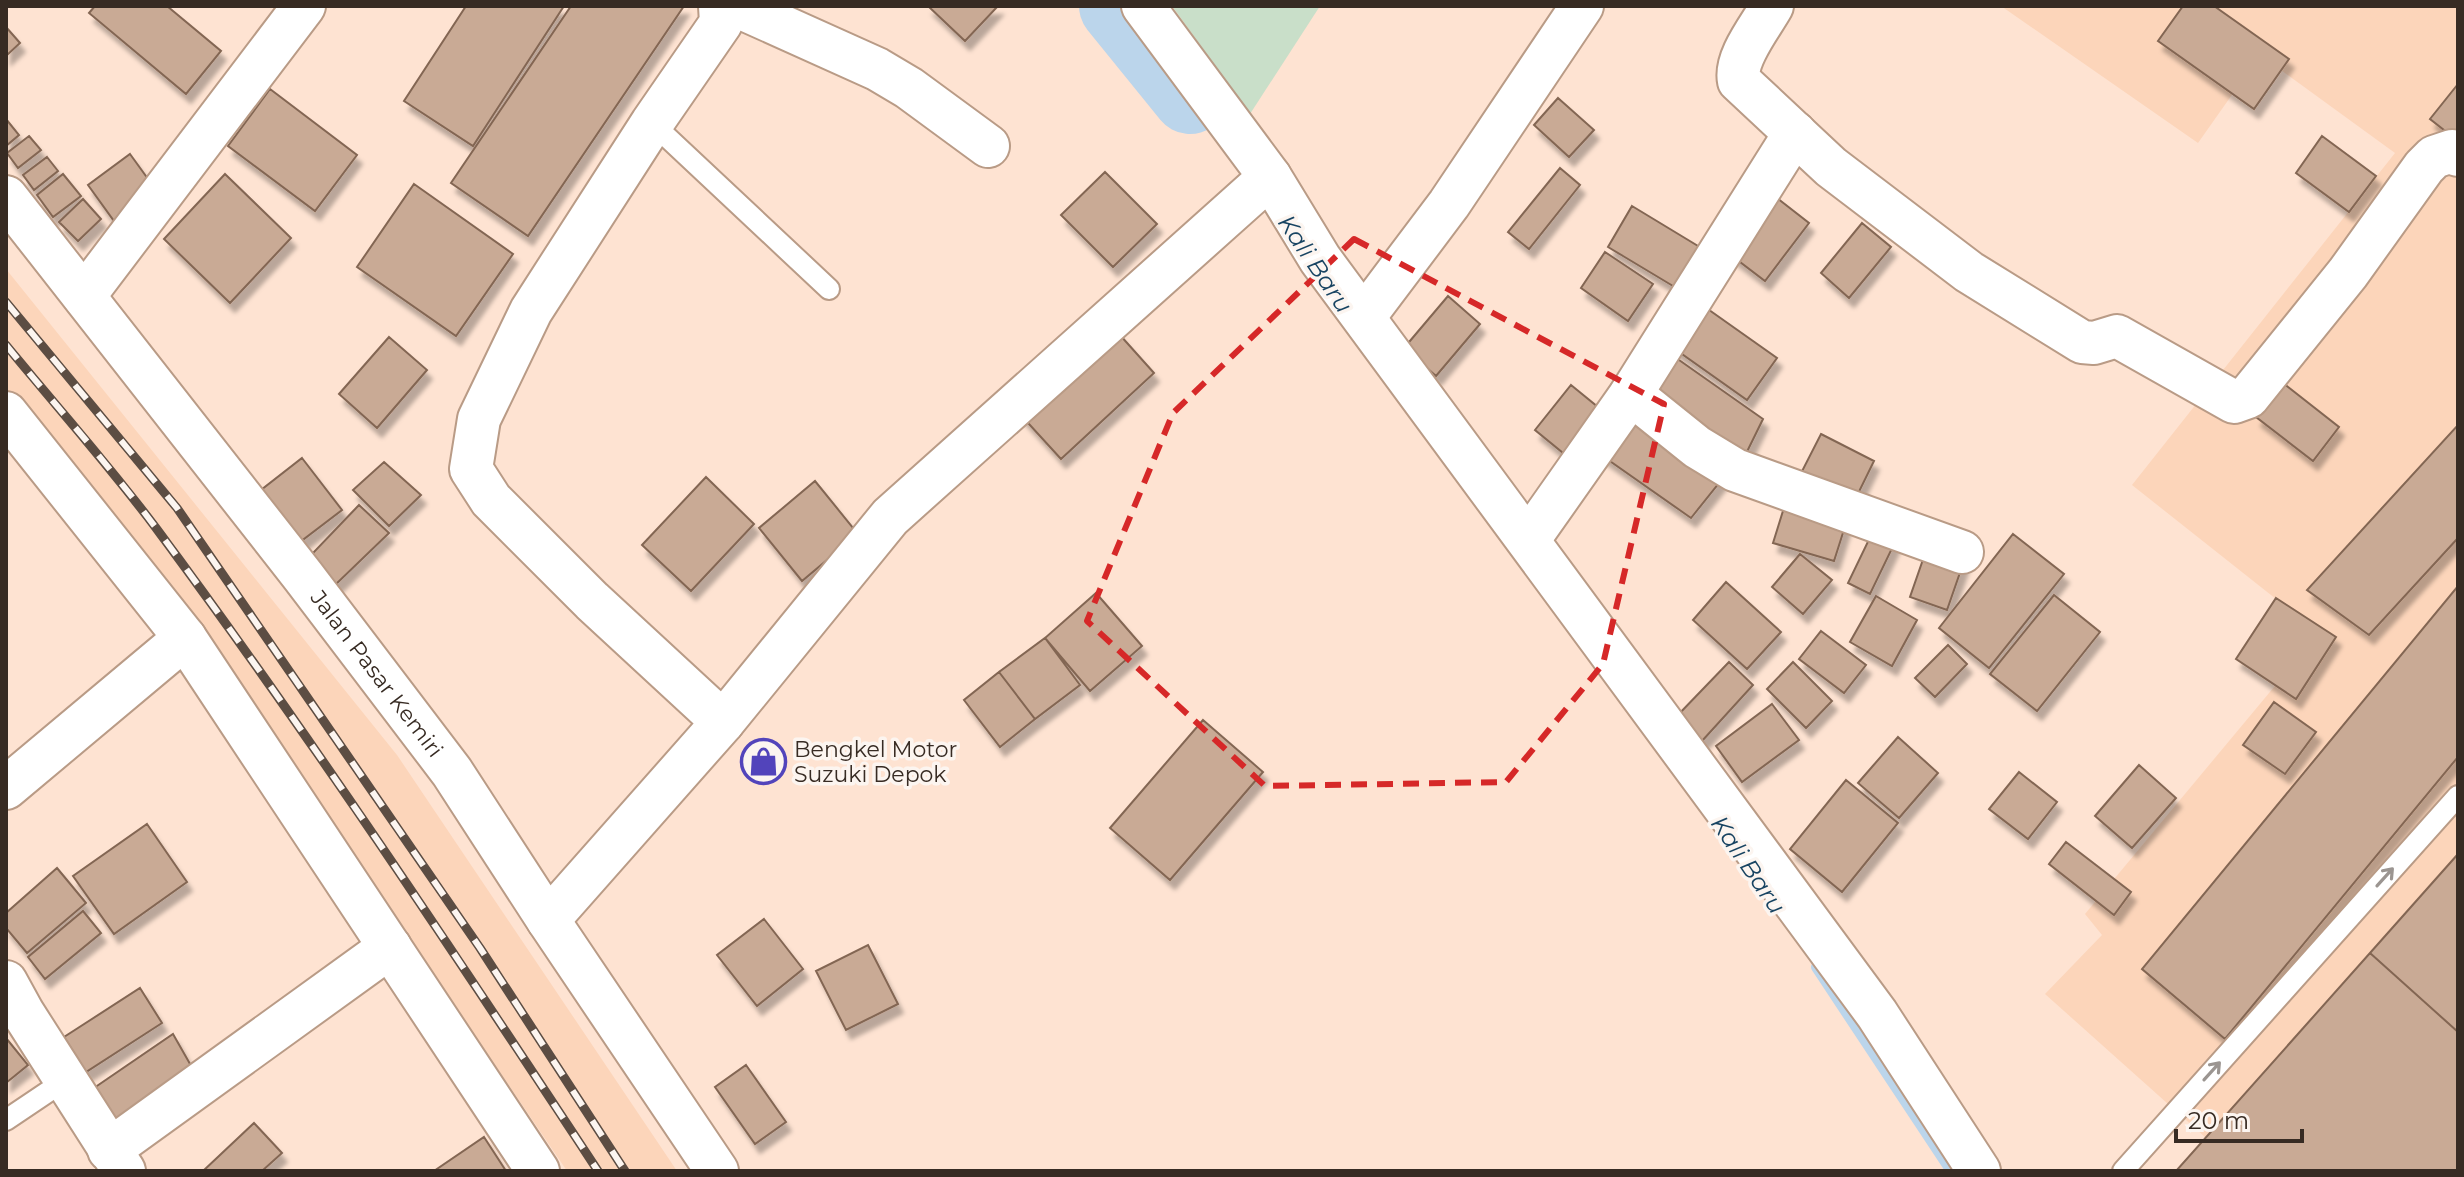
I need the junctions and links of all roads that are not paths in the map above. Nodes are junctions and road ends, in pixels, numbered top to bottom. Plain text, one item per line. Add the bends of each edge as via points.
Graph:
1 (304, 6) edge
2 (720, 6) edge
3 (737, 6) edge
4 (1143, 6) edge
5 (1582, 6) edge
6 (1772, 6) edge
7 (652, 123) junction
8 (1795, 133) junction
9 (988, 146) dead end
10 (2458, 155) edge
11 (1270, 177) junction
12 (6, 197) edge
13 (829, 289) dead end
14 (84, 296) junction
15 (1364, 317) junction
16 (1631, 394) junction
17 (10, 428) edge
18 (1529, 539) junction
19 (1962, 552) dead end
20 (185, 638) junction
21 (723, 722) junction
22 (6, 788) edge
23 (2458, 796) edge
24 (548, 920) junction
25 (390, 947) junction
26 (6, 982) edge
27 (67, 1079) junction
28 (6, 1120) edge
29 (117, 1160) edge
30 (538, 1171) edge
31 (717, 1171) edge
32 (1979, 1171) edge
33 (2123, 1171) edge

1 - 14 street
2 - 7 street via 721,23
3 - 9 street via 877,69
4 - 11 street
5 - 15 street via 1449,204
6 - 8 street via 1737,70 1739,81
7 - 13 lane
7 - 21 street via 531,311 479,419 471,469 491,500
8 - 10 street via 1831,167 1969,272 2082,342 2117,336 2234,402 2248,397 2348,273 2424,167 2434,157 2452,151
8 - 16 street
11 - 15 street via 1320,259
11 - 21 street via 890,517
12 - 14 street, Jalan Pasar Kemiri
14 - 24 street, Jalan Pasar Kemiri via 452,772
15 - 18 street
16 - 18 street
16 - 19 street via 1735,470
17 - 20 street
18 - 32 street via 1877,1014
20 - 22 street
20 - 25 street
21 - 24 street
33 -> 23 lane
24 - 31 street, Jalan Pasar Kemiri
25 - 29 street
25 - 30 street
26 - 27 street
27 - 28 lane
27 - 29 street

